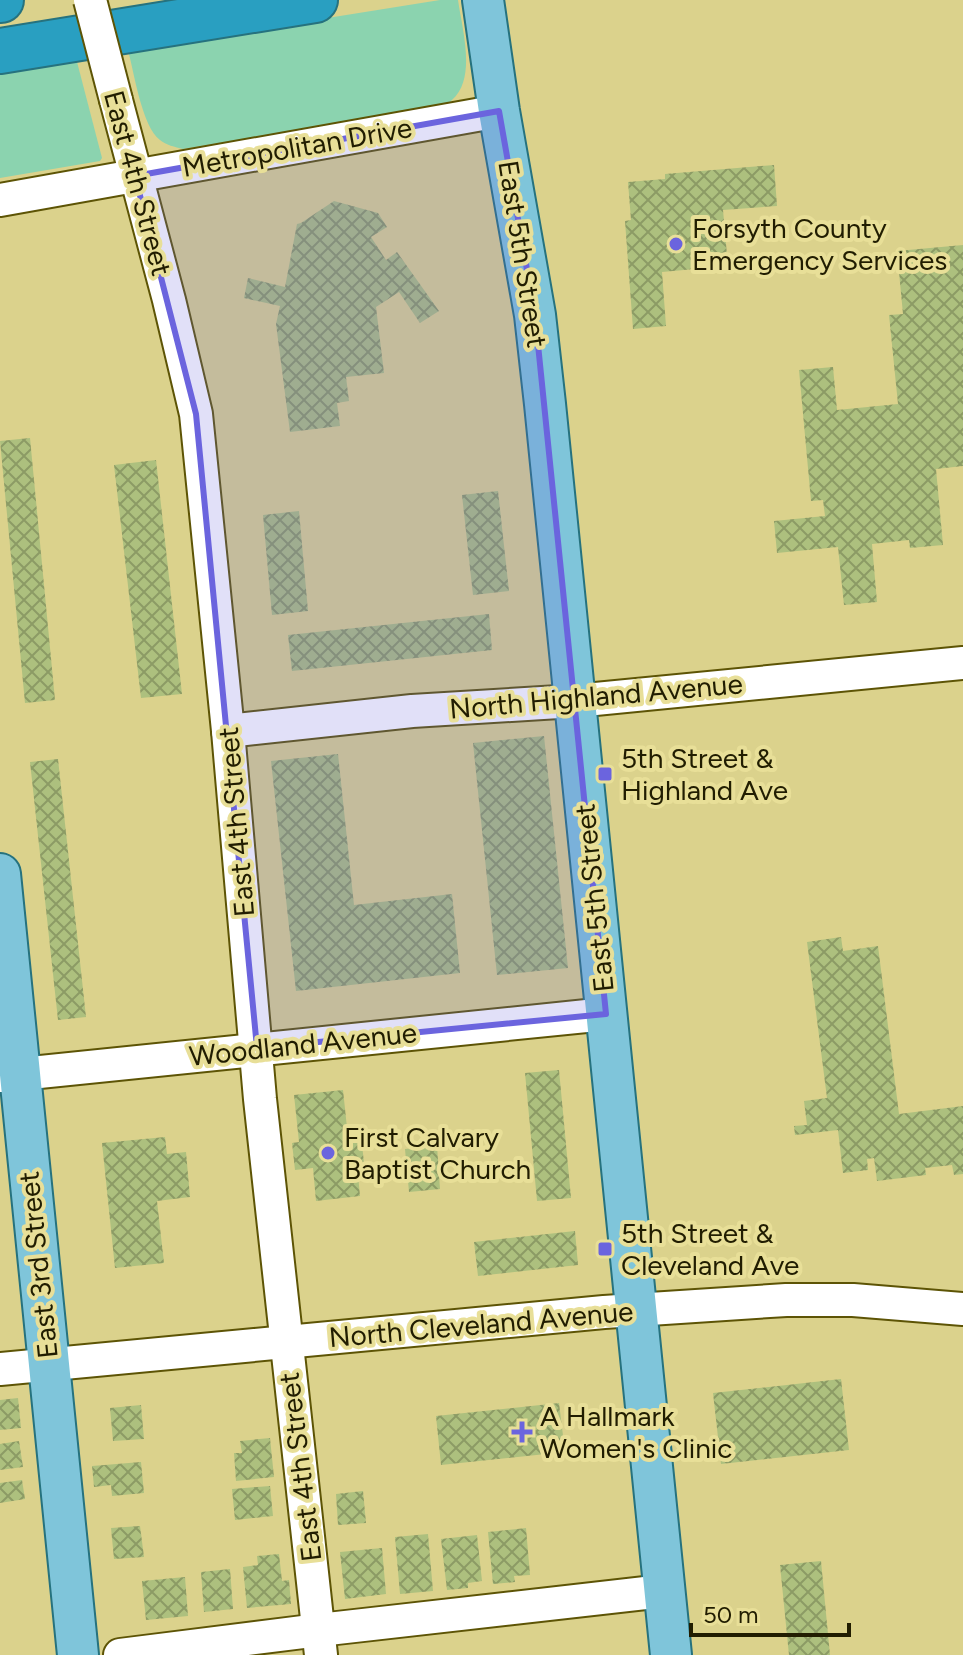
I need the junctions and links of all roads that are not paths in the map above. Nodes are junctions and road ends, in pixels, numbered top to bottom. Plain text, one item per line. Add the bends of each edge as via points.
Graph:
1 (90, 0) edge
2 (315, 0) edge
3 (483, 0) edge
4 (0, 51) edge
5 (499, 111) junction
6 (135, 176) junction
7 (0, 200) edge
8 (963, 663) edge
9 (575, 701) junction
10 (228, 731) junction
11 (0, 874) edge
12 (606, 1014) junction
13 (257, 1048) junction
14 (10, 1075) edge
15 (636, 1309) junction
16 (963, 1309) edge
17 (286, 1343) junction
18 (48, 1365) junction
19 (0, 1369) edge
20 (663, 1591) junction
21 (320, 1642) edge
22 (78, 1655) edge
23 (120, 1655) edge
24 (671, 1655) edge

1 - 6 street, East 4th Street, bridge
2 - 4 highway
3 - 5 main road, East 5th Street
5 - 6 street, Metropolitan Drive
5 - 9 main road, East 5th Street via 535,315
6 - 7 street, Metropolitan Drive
6 - 10 street, East 4th Street via 196,414
8 - 9 street, North Highland Avenue
9 - 10 street, North Highland Avenue via 412,711
9 - 12 main road, East 5th Street
10 - 13 street, East 4th Street
11 - 14 main road, East 3rd Street
12 - 13 street, Woodland Avenue
12 - 15 main road, East 5th Street
13 - 14 street, Woodland Avenue
13 - 17 street, East 4th Street
14 - 18 main road, East 3rd Street
15 - 16 street, North Cleveland Avenue via 786,1300
15 - 17 street, North Cleveland Avenue
15 - 20 main road, East 5th Street
17 - 18 street, North Cleveland Avenue
17 - 21 street, East 4th Street
18 - 19 street, North Cleveland Avenue
18 - 22 main road, East 3rd Street
20 - 21 street
20 - 24 main road, East 5th Street
21 - 23 street

